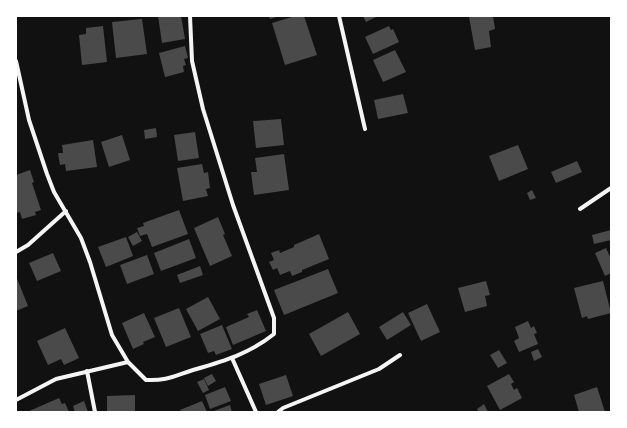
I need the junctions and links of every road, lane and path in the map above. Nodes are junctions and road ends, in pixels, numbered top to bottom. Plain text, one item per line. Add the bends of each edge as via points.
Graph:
1 (190, 16) edge
2 (339, 16) edge
3 (16, 61) edge
4 (365, 129) dead end
5 (611, 188) edge
6 (580, 209) dead end
7 (66, 212) junction
8 (16, 252) edge
9 (400, 356) dead end
10 (232, 358) junction
11 (128, 362) junction
12 (87, 371) junction
13 (16, 400) edge
14 (95, 412) edge
15 (256, 412) edge
16 (278, 412) edge

1 - 10 street via 192,61 204,109 233,206 274,318 274,334 262,344
2 - 4 street
3 - 7 street via 29,120 54,192
5 - 6 street
7 - 8 street via 28,245
7 - 11 street via 81,238 90,262 112,336
9 - 16 street via 378,369
10 - 11 street via 172,378 157,380 146,380
10 - 15 street
11 - 12 street
12 - 13 street via 56,379
12 - 14 street

